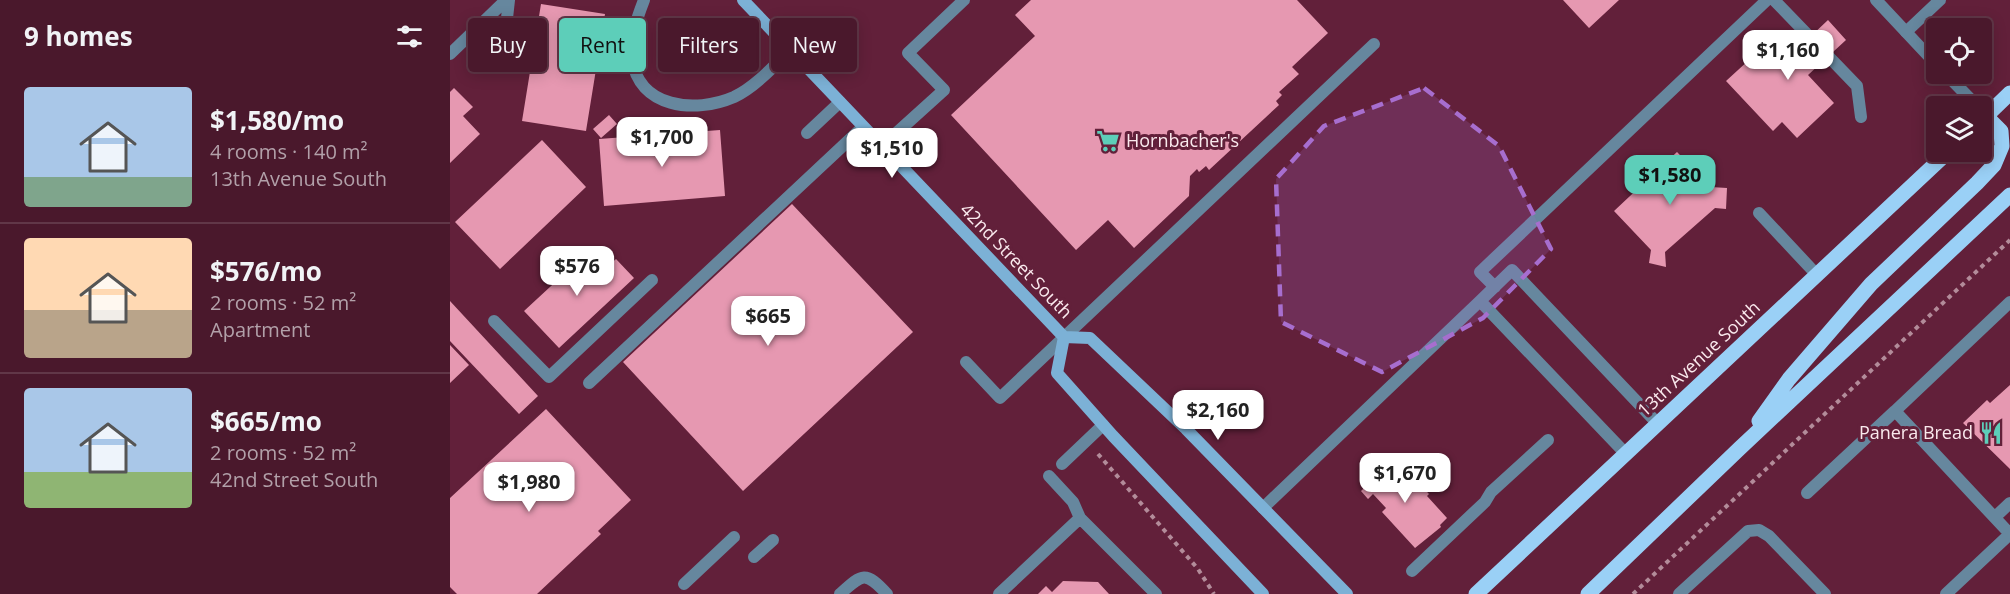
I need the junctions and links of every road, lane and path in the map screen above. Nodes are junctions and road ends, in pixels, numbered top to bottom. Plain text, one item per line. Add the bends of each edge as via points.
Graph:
1 (508, 0) edge
2 (644, 0) edge
3 (743, 0) edge
4 (964, 0) edge
5 (1767, 0) edge
6 (1774, 0) edge
7 (1876, 0) edge
8 (1940, 0) edge
9 (507, 18) dead end
10 (771, 30) edge
11 (1906, 32) junction
12 (1374, 44) dead end
13 (1926, 53) edge
14 (450, 54) edge
15 (771, 68) edge
16 (811, 72) edge
17 (1955, 84) edge
18 (2010, 93) edge
19 (1966, 96) edge
20 (840, 102) junction
21 (1992, 106) edge
22 (1862, 117) dead end
23 (1992, 122) edge
24 (863, 127) junction
25 (807, 133) dead end
26 (882, 147) junction
27 (1937, 162) edge
28 (2010, 195) edge
29 (1758, 213) dead end
30 (2010, 240) edge
31 (1817, 275) junction
32 (652, 280) dead end
33 (1495, 287) junction
34 (1480, 301) junction
35 (2010, 302) edge
36 (494, 321) dead end
37 (1064, 337) junction
38 (966, 362) dead end
39 (589, 383) dead end
40 (1895, 411) junction
41 (1658, 424) junction
42 (1103, 425) junction
43 (1548, 440) dead end
44 (1087, 441) junction
45 (1740, 448) junction
46 (1626, 454) junction
47 (1062, 464) dead end
48 (1050, 476) dead end
49 (1807, 493) dead end
50 (2010, 503) edge
51 (1263, 508) junction
52 (1995, 517) junction
53 (1080, 518) junction
54 (2010, 534) edge
55 (734, 537) dead end
56 (773, 540) dead end
57 (754, 558) dead end
58 (1412, 571) dead end
59 (684, 584) dead end
60 (884, 590) edge
61 (840, 594) edge
62 (999, 594) edge
63 (1156, 594) edge
64 (1214, 594) edge
65 (1263, 594) edge
66 (1347, 594) edge
67 (1476, 594) edge
68 (1588, 594) edge
69 (1633, 594) edge
70 (1679, 594) edge
71 (1825, 594) edge
72 (1946, 594) edge

1 - 9 street
1 - 14 street
2 - 15 street via 632,38 632,56 642,87 654,96 680,105 707,104 735,97
3 - 10 main road, 42nd Street South
4 - 26 street via 908,53 944,90
5 - 33 street via 1480,272
6 - 22 street via 1857,86
7 - 11 street
8 - 11 street
11 - 13 street
12 - 37 street
16 - 20 main road, 42nd Street South
17 - 19 street
18 - 21 main road
20 - 24 main road, 42nd Street South
20 - 25 street
23 - 45 main road via 2001,131 2002,146 1994,165 1871,284 1789,379
24 - 26 main road, 42nd Street South
24 - 39 street
26 - 37 main road, 42nd Street South
27 - 31 main road, 13th Avenue South
28 - 45 main road
29 - 31 street
30 - 69 path
31 - 41 main road, 13th Avenue South
32 - 36 street via 549,377
33 - 34 street
33 - 41 street via 1512,270
34 - 46 street
34 - 51 street
35 - 40 street
37 - 38 street via 1000,398
37 - 42 main road, 42nd Street South via 1057,373
37 - 51 main road, 42nd Street South via 1090,338
40 - 49 street
40 - 52 street
41 - 46 main road, 13th Avenue South
42 - 44 street
42 - 65 main road, 42nd Street South
43 - 58 street
44 - 47 street
44 - 64 path via 1198,570
45 - 68 main road
46 - 67 main road, 13th Avenue South
48 - 53 street
50 - 52 street
51 - 66 main road, 42nd Street South
52 - 54 street
53 - 62 street
53 - 63 street
54 - 72 street
55 - 59 street
56 - 57 street
60 - 61 street via 870,578 857,578
70 - 71 street via 1748,531 1759,530

